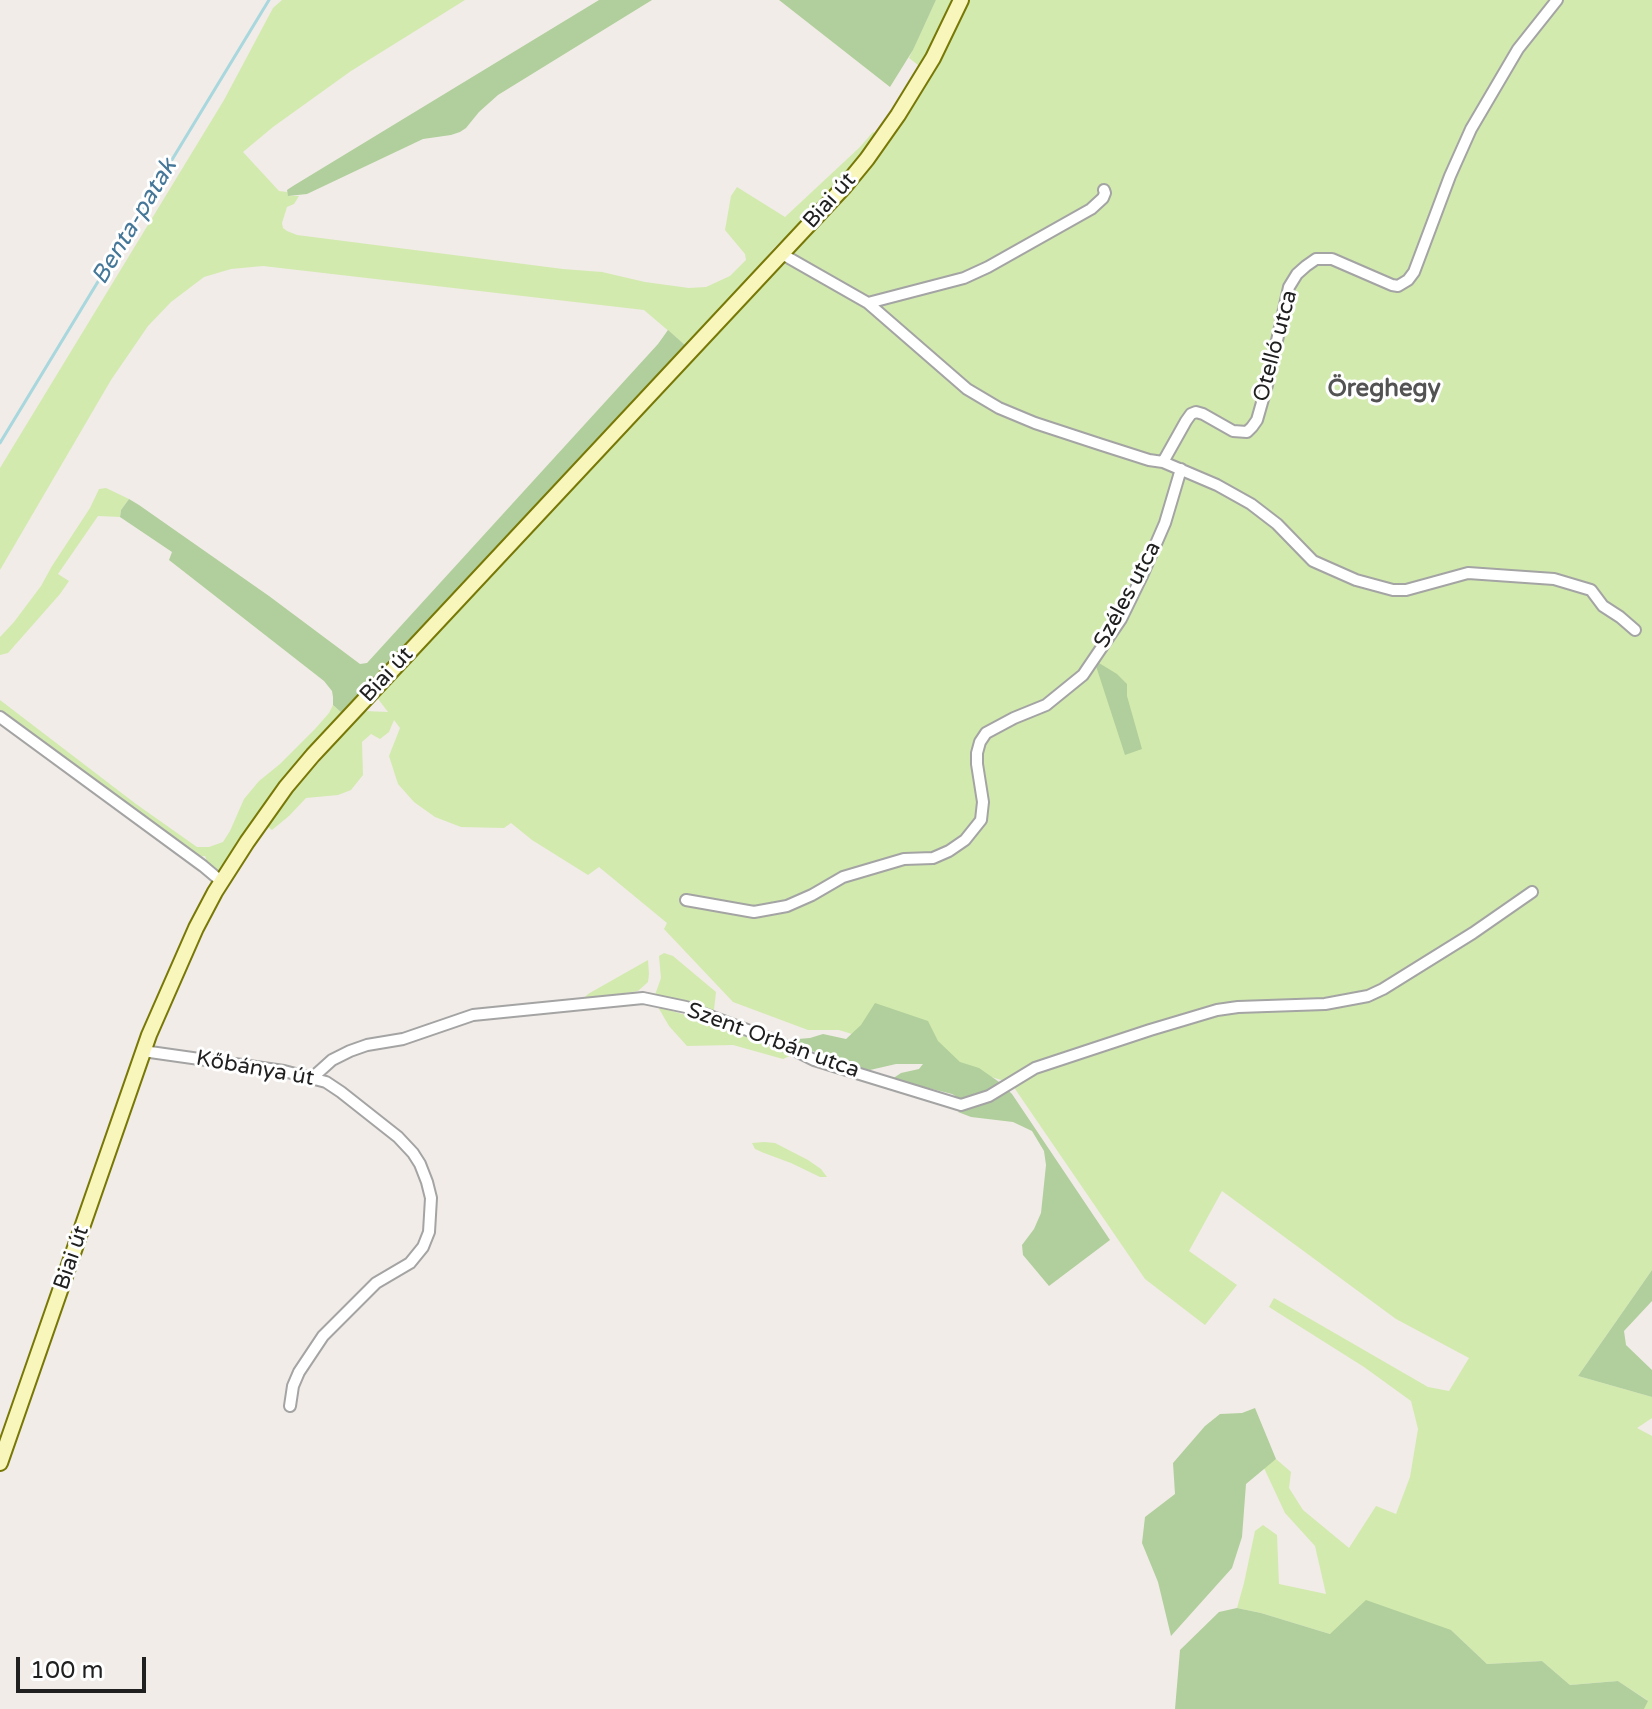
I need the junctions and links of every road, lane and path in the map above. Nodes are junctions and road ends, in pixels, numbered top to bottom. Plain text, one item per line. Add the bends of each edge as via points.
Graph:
1 (961, 0) edge
2 (1557, 0) edge
3 (1104, 190) dead end
4 (782, 254) junction
5 (868, 303) junction
6 (1163, 462) junction
7 (1181, 469) junction
8 (1635, 630) dead end
9 (0, 717) edge
10 (222, 882) junction
11 (1532, 892) dead end
12 (686, 900) dead end
13 (143, 1051) junction
14 (312, 1078) junction
15 (290, 1406) dead end
16 (0, 1463) edge

1 - 4 main road, Biai út via 933,58 884,136
2 - 6 street, Otelló utca via 1518,49 1471,129 1408,280 1392,285 1332,259 1316,259 1306,266 1289,287 1252,427 1233,431 1196,412
3 - 5 street via 1091,209 988,267
4 - 5 street
4 - 10 main road, Biai út via 313,755
5 - 6 street via 967,389 999,408
6 - 7 street
7 - 8 street via 1251,504 1313,561 1356,580 1406,590 1468,573 1554,579 1591,590
7 - 12 street, Széles utca via 1142,576 1083,675 1046,705 986,733 980,742 981,820 965,840 933,858 904,859 843,877 787,906 754,912
9 - 10 street
10 - 13 main road, Biai út via 190,940
11 - 14 street, Szent Orbán utca via 1368,996 1217,1010 1035,1068 989,1096 961,1105 814,1060 686,1007 643,998 473,1015 350,1051
13 - 14 street, Kőbánya út
13 - 16 main road, Biai út
14 - 15 street, Kőbánya út via 341,1092 413,1153 431,1198 429,1232 416,1258 376,1283 323,1336 299,1372

